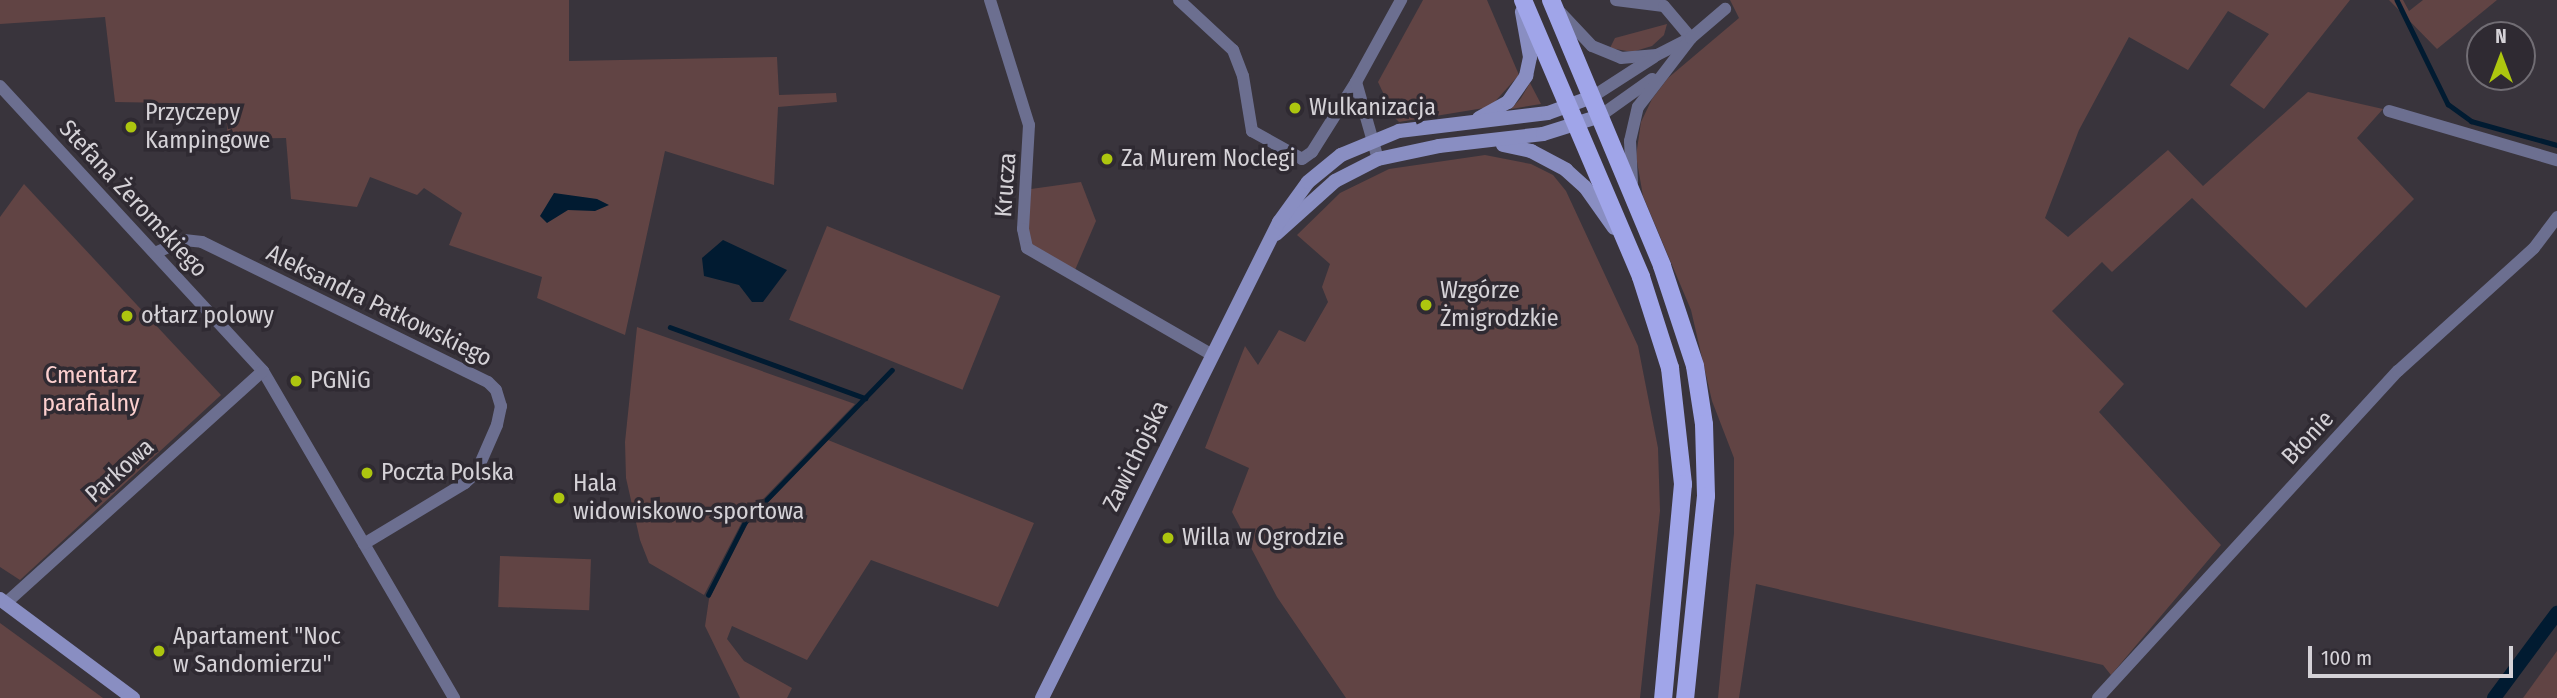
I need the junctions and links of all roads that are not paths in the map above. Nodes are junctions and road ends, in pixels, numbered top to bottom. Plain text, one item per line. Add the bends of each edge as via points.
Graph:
1 (990, 0) edge
2 (1179, 0) edge
3 (1401, 0) edge
4 (1521, 0) edge
5 (1616, 0) edge
6 (1551, 1) edge
7 (1725, 9) dead end
8 (1691, 38) junction
9 (1657, 55) junction
10 (1658, 75) junction
11 (1356, 82) junction
12 (0, 86) edge
13 (1592, 97) junction
14 (1569, 108) junction
15 (2389, 111) dead end
16 (1600, 116) junction
17 (1472, 121) junction
18 (1576, 127) junction
19 (1371, 141) junction
20 (1485, 141) junction
21 (1378, 159) junction
22 (2557, 160) edge
23 (1634, 197) junction
24 (2557, 217) edge
25 (1273, 236) junction
26 (155, 253) junction
27 (1632, 256) junction
28 (1212, 355) junction
29 (262, 371) junction
30 (365, 544) junction
31 (3, 601) edge
32 (133, 698) edge
33 (454, 698) edge
34 (1042, 698) edge
35 (1664, 698) edge
36 (1685, 698) edge
37 (2098, 698) edge

1 - 28 street, Krucza via 1029,125 1023,229 1027,248
2 - 11 street via 1233,50 1243,76 1252,131 1297,158 1312,152
3 - 11 street
4 - 14 main road
4 - 17 street, Zawichojska via 1528,40 1526,76 1508,102
5 - 8 street via 1664,6
6 - 9 street via 1585,40 1604,53 1634,59
6 - 13 main road
7 - 8 street
8 - 9 street
8 - 10 street
9 - 13 street
10 - 16 street
10 - 23 street via 1638,107 1631,132
11 - 19 street
12 - 26 street, Stefana Żeromskiego
13 - 14 street, Zawichojska
13 - 16 main road
14 - 17 street, Zawichojska
14 - 18 main road
15 - 22 street
16 - 18 street, Zawichojska
16 - 23 main road
17 - 19 street, Zawichojska via 1418,127
18 - 20 street, Zawichojska
18 - 27 main road
19 - 21 street
19 - 25 street, Zawichojska via 1342,155 1308,181 1285,210
20 - 21 street, Zawichojska
20 - 27 street via 1531,151 1574,176
21 - 25 street, Zawichojska via 1335,181
23 - 36 main road via 1686,331 1703,413 1706,496
24 - 37 street, Błonie via 2533,248 2398,371
25 - 28 street, Zawichojska
26 - 29 street, Stefana Żeromskiego
26 - 30 street, Aleksandra Patkowskiego via 184,240 202,242 493,386 500,411 491,445 475,472 466,483
27 - 35 main road via 1670,368 1682,453 1681,530
28 - 34 street, Zawichojska
29 - 30 street, Stefana Żeromskiego
29 - 31 street, Parkowa
30 - 33 street, Stefana Żeromskiego
31 - 32 street

